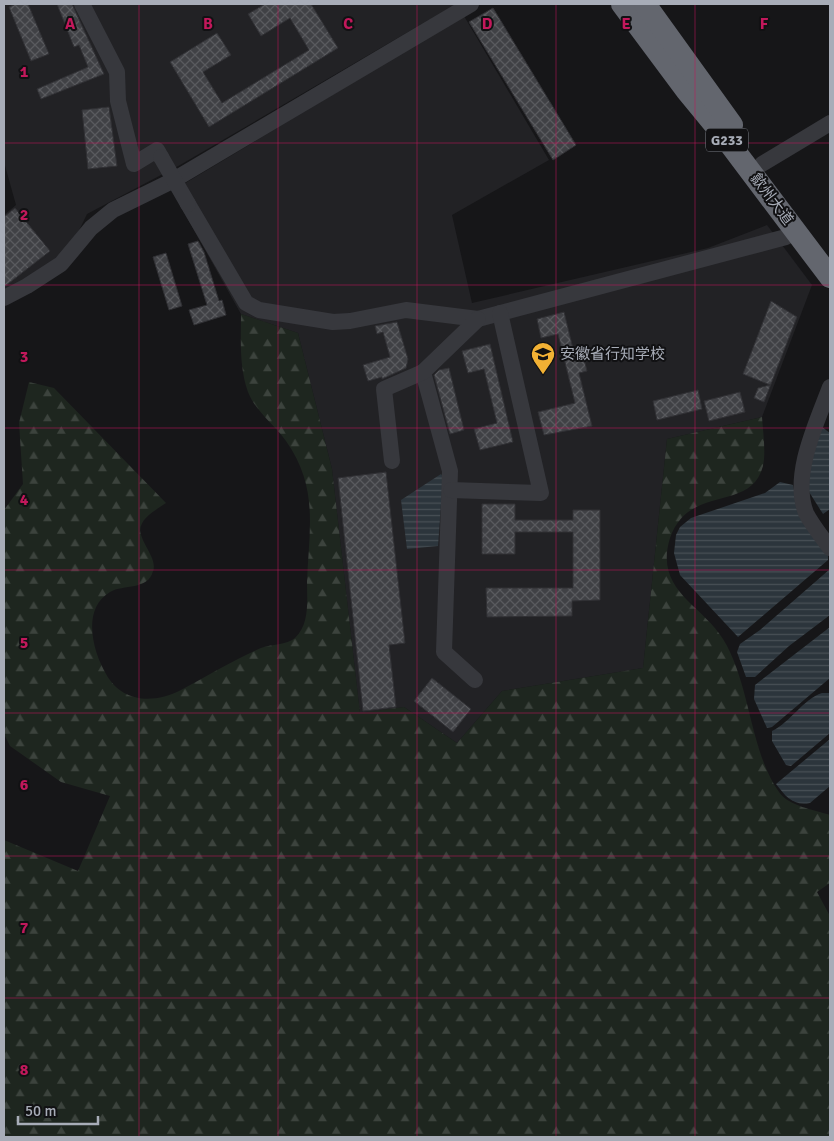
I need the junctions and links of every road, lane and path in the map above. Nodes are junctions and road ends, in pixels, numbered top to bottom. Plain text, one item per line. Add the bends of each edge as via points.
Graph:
1 (82, 4) edge
2 (470, 4) edge
3 (622, 4) edge
4 (645, 4) edge
5 (830, 123) edge
6 (762, 164) junction
7 (796, 231) junction
8 (830, 256) edge
9 (830, 277) edge
10 (4, 298) edge
11 (500, 313) junction
12 (478, 319) junction
13 (423, 372) junction
14 (830, 386) edge
15 (392, 461) dead end
16 (451, 490) junction
17 (830, 548) edge
18 (475, 680) dead end

1 - 12 street, bridge via 116,72 118,101 134,164 157,150 242,298 255,309 333,322 406,310
2 - 10 street via 172,181 113,210 91,228 61,264
3 - 7 highway, 歙州大道 / G233
4 - 6 highway, 歙州大道 / G233
5 - 6 street
6 - 8 highway, 歙州大道 / G233
7 - 9 highway, 歙州大道 / G233
7 - 11 street via 786,237
11 - 12 street
11 - 16 street via 541,493
12 - 13 street
13 - 15 street via 384,389
13 - 16 street via 450,472
14 - 17 street via 811,442 801,487 810,520
16 - 18 street via 444,592 444,652

